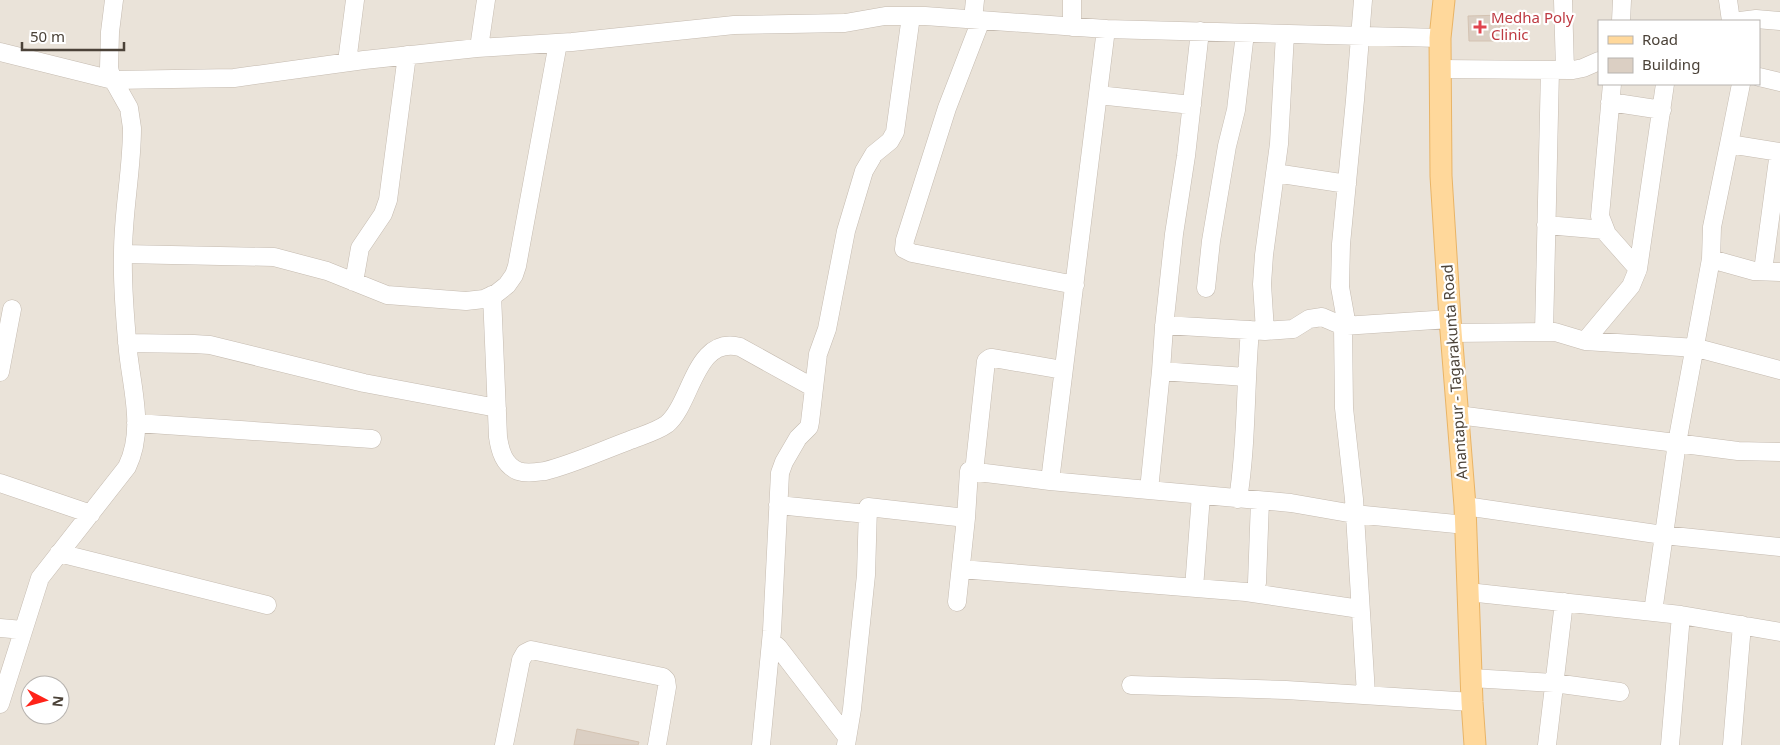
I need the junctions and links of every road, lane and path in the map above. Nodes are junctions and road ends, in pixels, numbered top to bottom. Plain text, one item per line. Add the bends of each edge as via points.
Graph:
1 (114, 0) edge
2 (355, 0) edge
3 (486, 0) edge
4 (975, 0) edge
5 (1072, 0) edge
6 (1363, 0) edge
7 (1444, 0) edge
8 (1563, 0) edge
9 (1622, 0) edge
10 (1728, 0) edge
11 (911, 16) junction
12 (977, 19) junction
13 (1621, 20) edge
14 (1731, 20) edge
15 (1760, 20) edge
16 (1780, 21) edge
17 (1072, 26) junction
18 (1106, 29) junction
19 (1200, 31) junction
20 (1245, 33) junction
21 (1284, 34) junction
22 (1360, 35) junction
23 (1440, 38) junction
24 (558, 43) junction
25 (479, 48) junction
26 (0, 52) edge
27 (406, 55) junction
28 (1598, 61) edge
29 (347, 62) junction
30 (1440, 69) junction
31 (1557, 70) junction
32 (1760, 77) edge
33 (113, 80) junction
34 (1780, 82) edge
35 (1612, 85) edge
36 (1665, 85) edge
37 (1741, 85) edge
38 (1098, 95) junction
39 (1610, 102) junction
40 (1192, 105) junction
41 (1662, 110) junction
42 (1729, 144) junction
43 (1780, 152) edge
44 (1275, 173) junction
45 (1347, 184) junction
46 (1546, 225) junction
47 (1605, 230) junction
48 (123, 254) junction
49 (1711, 259) junction
50 (1638, 270) junction
51 (1771, 272) edge
52 (354, 282) junction
53 (1075, 285) junction
54 (1206, 288) dead end
55 (492, 295) junction
56 (12, 309) dead end
57 (1164, 325) junction
58 (1345, 326) junction
59 (1451, 326) junction
60 (1258, 331) junction
61 (1544, 332) junction
62 (1586, 340) junction
63 (127, 343) junction
64 (1694, 348) junction
65 (1063, 370) junction
66 (1780, 370) edge
67 (1161, 371) junction
68 (0, 372) edge
69 (1246, 377) junction
70 (814, 388) junction
71 (497, 408) junction
72 (1458, 415) junction
73 (136, 422) junction
74 (372, 439) dead end
75 (1677, 443) junction
76 (1780, 452) edge
77 (974, 472) junction
78 (1050, 481) junction
79 (0, 483) edge
80 (1149, 490) junction
81 (1202, 495) junction
82 (1238, 499) junction
83 (1260, 500) junction
84 (778, 505) junction
85 (91, 514) junction
86 (867, 514) junction
87 (1354, 514) junction
88 (1465, 515) junction
89 (966, 518) junction
90 (1663, 535) junction
91 (1780, 547) edge
92 (59, 553) junction
93 (961, 569) junction
94 (1257, 583) dead end
95 (1194, 588) junction
96 (1468, 592) junction
97 (957, 602) dead end
98 (1564, 602) junction
99 (267, 605) dead end
100 (1360, 608) junction
101 (1653, 612) junction
102 (1681, 616) junction
103 (1742, 625) junction
104 (0, 628) edge
105 (23, 630) junction
106 (1780, 632) edge
107 (771, 642) junction
108 (1471, 678) junction
109 (1554, 683) junction
110 (1131, 685) dead end
111 (1620, 692) dead end
112 (1366, 694) junction
113 (1472, 702) junction
114 (0, 704) edge
115 (846, 741) edge
116 (504, 745) edge
117 (657, 745) edge
118 (762, 745) edge
119 (1475, 745) edge
120 (1547, 745) edge
121 (1670, 745) edge
122 (1732, 745) edge

1 - 33 street via 108,68
2 - 29 street
3 - 25 street
4 - 12 street
5 - 17 street
6 - 22 street
7 - 23 main road, Anantapur - Tagarakunta Road
8 - 31 street
9 - 13 street
10 - 14 street
11 - 12 street
11 - 24 street via 885,16 845,24 734,25
11 - 70 street via 895,132 890,141 874,154 864,171 844,240 827,328 818,354
12 - 17 street
12 - 53 street via 904,249
15 - 16 street
17 - 18 street
18 - 19 street
18 - 38 street
19 - 20 street
19 - 40 street
20 - 21 street
20 - 54 street via 1236,110 1227,146
21 - 22 street
21 - 44 street via 1280,137
22 - 23 street
22 - 45 street
23 - 30 main road, Anantapur - Tagarakunta Road
24 - 25 street
24 - 55 street via 517,266 507,285
25 - 27 street
26 - 33 street
27 - 29 street
27 - 52 street via 388,200 360,248
28 - 31 street via 1583,68
29 - 33 street via 234,78
30 - 31 street
30 - 59 main road, Anantapur - Tagarakunta Road via 1441,176
31 - 46 street
32 - 34 street
33 - 48 street via 129,108 132,128
35 - 39 street
36 - 41 street
37 - 42 street
38 - 40 street
38 - 53 street
39 - 41 street
39 - 47 street via 1600,208
40 - 57 street
41 - 50 street
42 - 43 street
42 - 49 street via 1712,227
43 - 51 street
44 - 45 street
44 - 60 street
45 - 58 street via 1340,279
46 - 47 street
46 - 61 street
47 - 50 street
48 - 52 street via 274,257 320,268
48 - 63 street
49 - 51 street via 1754,271
49 - 64 street
50 - 62 street via 1631,286
52 - 55 street via 379,293 396,296 477,301
53 - 65 street
55 - 71 street
56 - 68 street
57 - 60 street
57 - 67 street
58 - 59 street
58 - 60 street via 1322,317 1309,319 1293,329
58 - 87 street via 1344,408
59 - 61 street
59 - 72 main road, Anantapur - Tagarakunta Road
60 - 69 street
61 - 62 street
62 - 64 street
63 - 71 street via 210,345 364,383
63 - 73 street
64 - 66 street
64 - 75 street
65 - 77 street via 993,358 986,361
65 - 78 street
67 - 69 street
67 - 80 street
69 - 82 street via 1243,467
70 - 71 street via 740,347 720,347 705,358 678,410 665,425 571,463 534,472 519,471 504,458 498,437
70 - 84 street via 809,427 798,438 781,468
72 - 75 street
72 - 88 main road, Anantapur - Tagarakunta Road
73 - 74 street
73 - 85 street via 136,443 127,467
75 - 76 street via 1738,451
75 - 90 street
77 - 78 street
77 - 89 street via 969,471
78 - 80 street
79 - 85 street
80 - 81 street
81 - 82 street
81 - 95 street
82 - 83 street
83 - 87 street
83 - 94 street
84 - 86 street
84 - 107 street
85 - 92 street
86 - 89 street via 868,507
86 - 115 street via 866,575
87 - 88 street
87 - 100 street
88 - 90 street
88 - 96 main road, Anantapur - Tagarakunta Road
89 - 93 street
90 - 91 street
90 - 101 street
92 - 99 street
92 - 105 street via 40,578
93 - 95 street
93 - 97 street
95 - 100 street
96 - 98 street
96 - 108 main road, Anantapur - Tagarakunta Road
98 - 101 street
98 - 109 street
100 - 112 street
101 - 102 street
102 - 103 street
102 - 121 street
103 - 106 street
103 - 122 street
104 - 105 street
105 - 114 street
107 - 115 street via 781,651
107 - 118 street
108 - 109 street
108 - 113 main road, Anantapur - Tagarakunta Road
109 - 111 street
109 - 120 street
110 - 112 street
112 - 113 street
113 - 119 main road, Anantapur - Tagarakunta Road
116 - 117 street via 521,660 525,652 531,650 663,677 667,688

